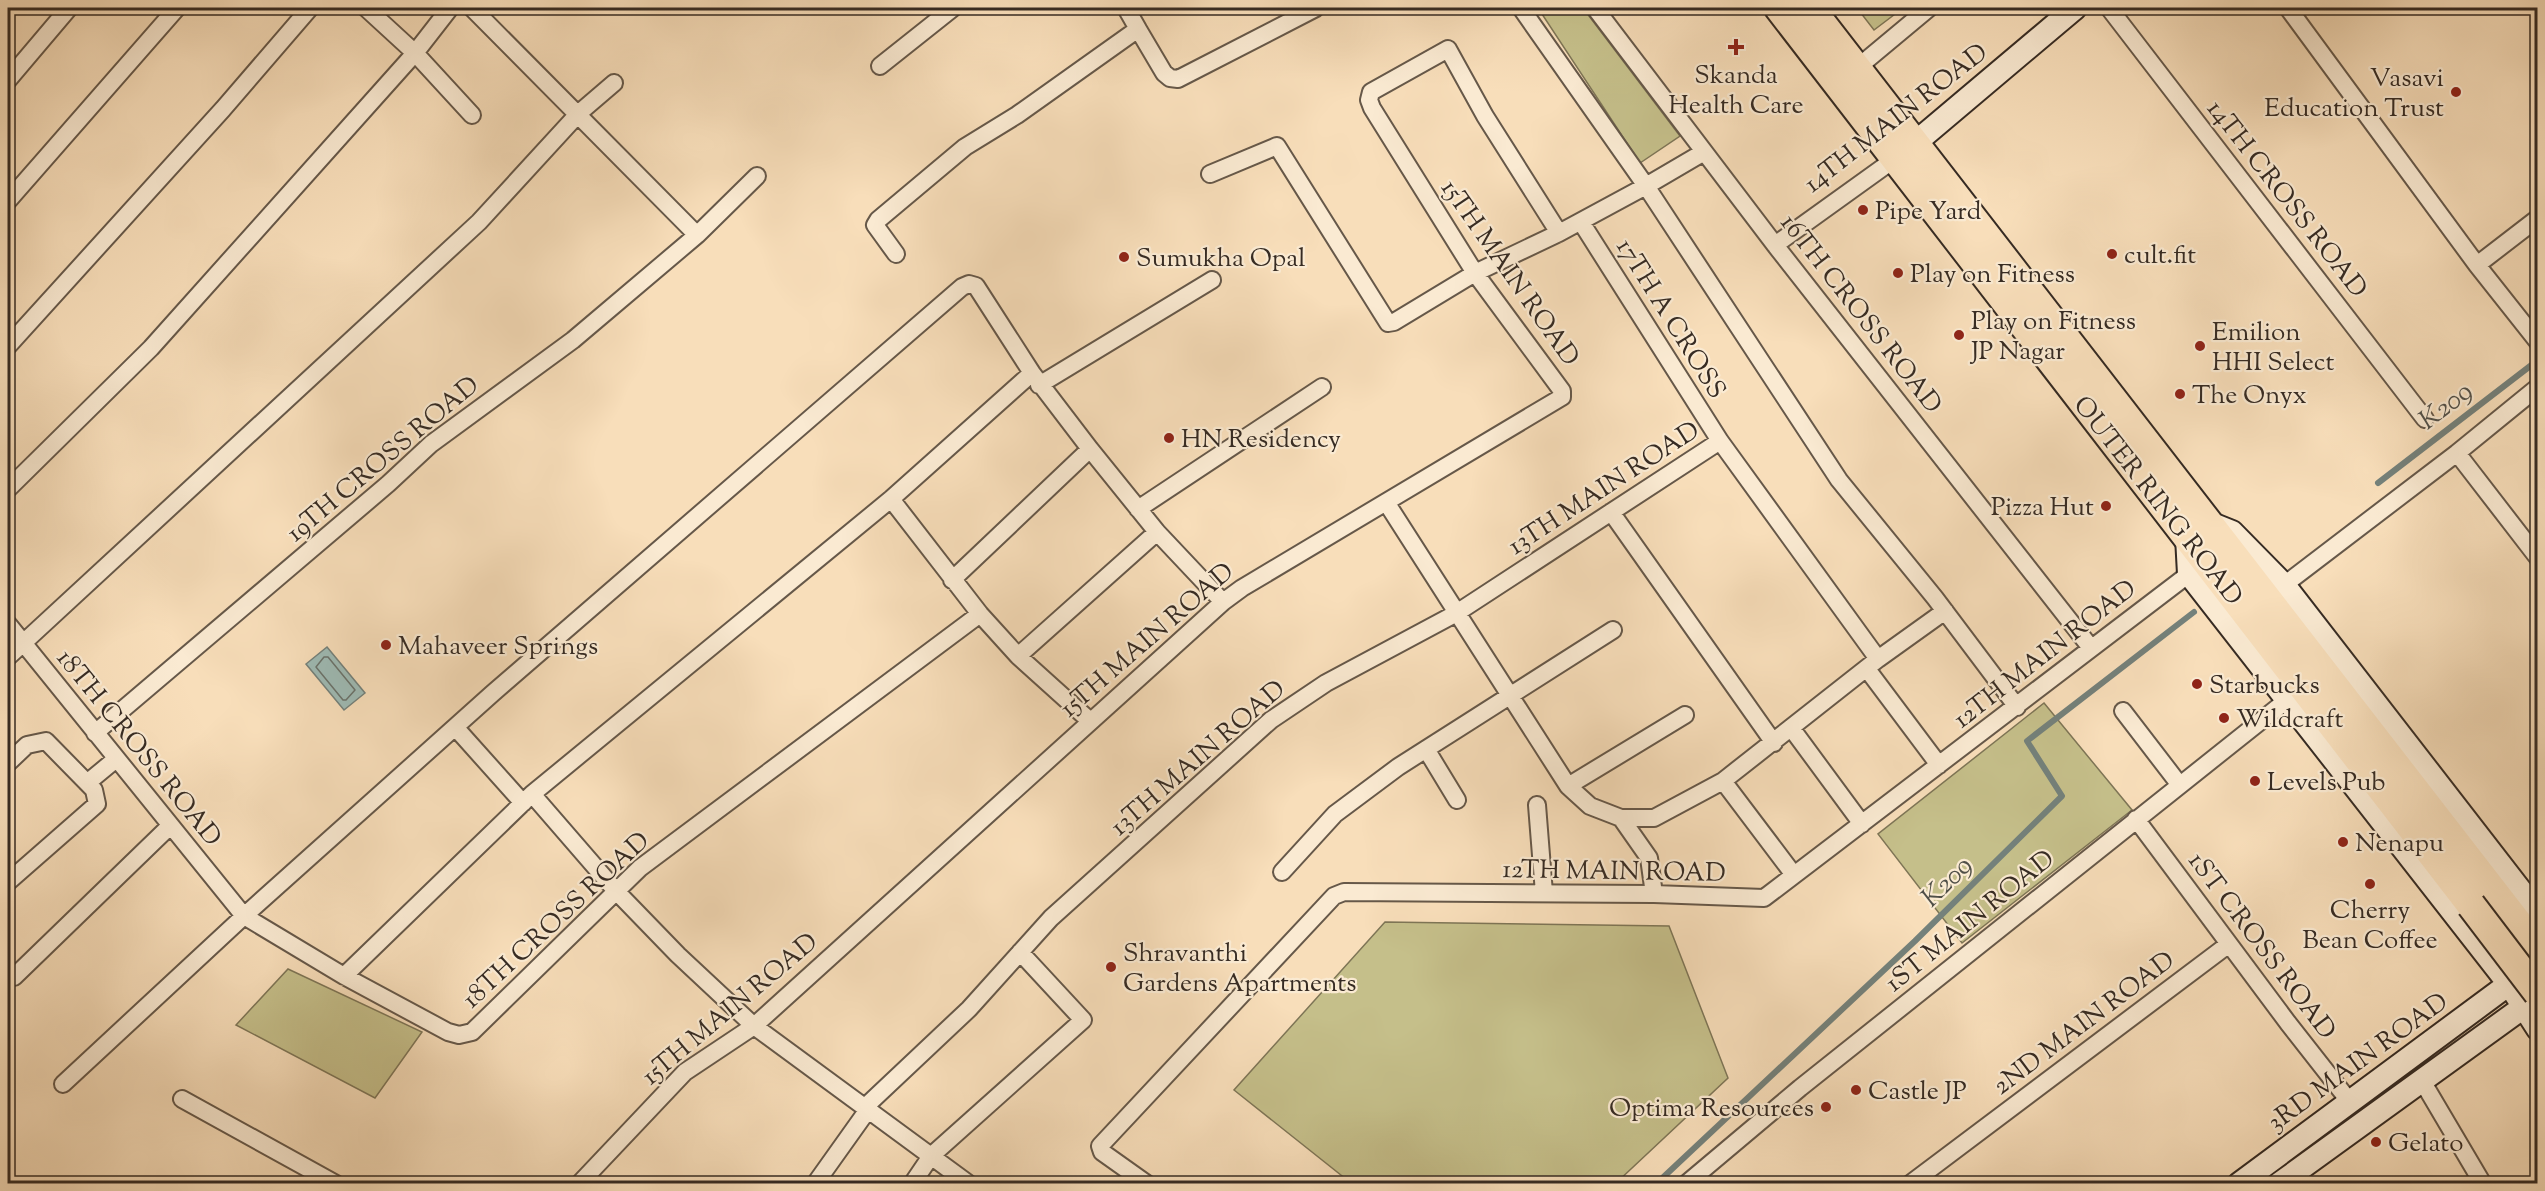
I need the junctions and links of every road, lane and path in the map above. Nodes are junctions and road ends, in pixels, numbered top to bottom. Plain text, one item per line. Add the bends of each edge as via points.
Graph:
1 (69, 8) edge
2 (177, 8) edge
3 (310, 8) edge
4 (366, 8) edge
5 (450, 8) edge
6 (472, 8) edge
7 (1126, 8) edge
8 (1316, 8) edge
9 (1521, 8) edge
10 (1594, 8) edge
11 (1779, 8) edge
12 (1810, 8) edge
13 (1929, 8) edge
14 (2075, 8) edge
15 (2109, 8) edge
16 (2288, 8) edge
17 (942, 11) edge
18 (1138, 29) junction
19 (415, 53) junction
20 (880, 66) dead end
21 (1857, 68) junction
22 (8, 80) edge
23 (614, 83) dead end
24 (579, 113) junction
25 (472, 115) dead end
26 (1906, 150) junction
27 (1704, 152) junction
28 (1210, 174) dead end
29 (757, 176) dead end
30 (1646, 186) junction
31 (8, 201) edge
32 (2538, 218) edge
33 (1581, 222) junction
34 (1559, 233) junction
35 (697, 235) junction
36 (1775, 245) junction
37 (896, 254) dead end
38 (2477, 266) junction
39 (1475, 273) junction
40 (1212, 280) dead end
41 (2538, 342) edge
42 (8, 346) edge
43 (1036, 379) junction
44 (1322, 387) dead end
45 (2538, 387) edge
46 (2425, 419) dead end
47 (1720, 441) junction
48 (1090, 450) junction
49 (2457, 453) junction
50 (8, 489) edge
51 (891, 499) junction
52 (1386, 502) junction
53 (1138, 509) junction
54 (1611, 512) junction
55 (2197, 529) junction
56 (1157, 532) junction
57 (2538, 558) edge
58 (2189, 574) junction
59 (952, 580) junction
60 (2284, 585) junction
61 (1223, 602) junction
62 (1945, 611) junction
63 (980, 614) junction
64 (1455, 614) junction
65 (8, 624) edge
66 (1613, 630) dead end
67 (23, 642) junction
68 (2091, 648) junction
69 (1018, 656) junction
70 (8, 657) edge
71 (1873, 664) junction
72 (1511, 694) junction
73 (2287, 700) junction
74 (2017, 707) junction
75 (2123, 711) dead end
76 (1685, 715) dead end
77 (1089, 720) junction
78 (455, 727) junction
79 (1792, 729) junction
80 (95, 733) junction
81 (1774, 743) junction
82 (1426, 748) junction
83 (116, 759) junction
84 (8, 763) edge
85 (1939, 765) junction
86 (1723, 781) junction
87 (87, 783) junction
88 (2179, 784) junction
89 (1568, 786) junction
90 (527, 799) junction
91 (1457, 800) dead end
92 (1537, 805) dead end
93 (1621, 818) junction
94 (2136, 819) junction
95 (1862, 824) junction
96 (170, 826) junction
97 (1282, 872) dead end
98 (1794, 875) junction
99 (8, 882) edge
100 (616, 891) junction
101 (1544, 893) junction
102 (1654, 894) junction
103 (2481, 897) junction
104 (2538, 913) edge
105 (244, 916) junction
106 (2229, 944) junction
107 (2538, 949) edge
108 (1020, 952) junction
109 (2538, 966) edge
110 (344, 976) junction
111 (14, 977) dead end
112 (2509, 984) junction
113 (2533, 999) edge
114 (754, 1026) junction
115 (2538, 1029) edge
116 (2421, 1079) junction
117 (63, 1084) dead end
118 (182, 1099) dead end
119 (2350, 1102) junction
120 (865, 1107) junction
121 (931, 1156) junction
122 (336, 1184) edge
123 (579, 1184) edge
124 (815, 1184) edge
125 (912, 1184) edge
126 (969, 1184) edge
127 (1146, 1184) edge
128 (1686, 1184) edge
129 (1910, 1184) edge
130 (2239, 1184) edge
131 (2279, 1184) edge
132 (2483, 1184) edge

1 - 22 street
2 - 31 street
3 - 42 street
4 - 19 street
5 - 19 street
6 - 24 street
7 - 18 street
8 - 18 street via 1178,79 1164,73
9 - 30 street
10 - 27 street, 16TH CROSS ROAD
11 - 26 highway, OUTER RING ROAD
12 - 21 highway, OUTER RING ROAD
13 - 21 street
14 - 26 main road, 14TH MAIN ROAD
15 - 46 street, 14TH CROSS ROAD
16 - 38 street
17 - 20 street
18 - 37 street via 965,147 878,220 878,231
19 - 25 street
19 - 50 street via 151,348
21 - 26 highway, OUTER RING ROAD
23 - 24 street
24 - 35 street
24 - 67 street via 479,222
26 - 36 street, 14TH MAIN ROAD
26 - 55 highway, OUTER RING ROAD
27 - 30 street
27 - 36 street, 16TH CROSS ROAD
28 - 39 street via 1277,146 1388,323
29 - 35 street, 19TH CROSS ROAD
30 - 33 street
30 - 62 street via 1839,480
32 - 38 street
33 - 34 street
33 - 47 street, 17TH A CROSS
34 - 39 street
34 - 39 street, 15TH MAIN ROAD via 1448,49 1371,92 1369,100
35 - 80 street, 19TH CROSS ROAD via 573,340 431,444
36 - 68 street, 16TH CROSS ROAD
38 - 41 street
39 - 52 street, 15TH MAIN ROAD via 1562,391 1562,397
40 - 43 street
43 - 48 street
43 - 51 street
43 - 78 street via 976,286 962,287
44 - 53 street
45 - 49 street
47 - 54 street, 13TH MAIN ROAD
47 - 71 street, 17TH A CROSS
48 - 53 street
48 - 59 street
49 - 57 street
49 - 60 street
51 - 59 street
51 - 90 street
52 - 61 street, 15TH MAIN ROAD
52 - 64 street
53 - 56 street
54 - 64 street, 13TH MAIN ROAD
54 - 81 street
55 - 58 main road
55 - 60 main road, OUTER RING ROAD via 2232,532
55 - 103 highway, OUTER RING ROAD
56 - 61 street
56 - 69 street
58 - 68 street, 12TH MAIN ROAD
58 - 73 main road
59 - 63 street
60 - 104 main road, OUTER RING ROAD
61 - 77 street, 15TH MAIN ROAD
62 - 71 street
62 - 74 street
63 - 69 street
63 - 100 street, 18TH CROSS ROAD via 640,868
64 - 72 street
64 - 108 street, 13TH MAIN ROAD via 1326,684 1271,720 1051,918
65 - 67 street, 18TH CROSS ROAD
66 - 72 street
67 - 70 street
67 - 80 street, 18TH CROSS ROAD
68 - 74 street, 12TH MAIN ROAD
69 - 77 street
71 - 79 street
71 - 85 street, 17TH A CROSS
72 - 82 street
72 - 89 street
73 - 88 street, 1ST MAIN ROAD
73 - 112 main road
74 - 85 street, 12TH MAIN ROAD
75 - 88 street
76 - 89 street
77 - 114 street, 15TH MAIN ROAD
78 - 90 street
78 - 105 street
79 - 81 street
79 - 95 street
80 - 83 street, 18TH CROSS ROAD
81 - 86 street
82 - 91 street
82 - 97 street via 1335,814
83 - 87 street
83 - 96 street, 18TH CROSS ROAD
84 - 87 street via 27,745 46,741
85 - 95 street, 12TH MAIN ROAD
86 - 93 street via 1654,818
86 - 98 street
87 - 99 street via 94,790 97,804
88 - 94 street, 1ST MAIN ROAD
89 - 93 street via 1590,806
90 - 100 street
90 - 110 street
92 - 101 street
93 - 102 street via 1649,858
94 - 106 street, 1ST CROSS ROAD
94 - 128 street, 1ST MAIN ROAD
95 - 98 street, 12TH MAIN ROAD
96 - 105 street, 18TH CROSS ROAD
96 - 111 street
98 - 102 street, 12TH MAIN ROAD via 1761,899
100 - 110 street, 18TH CROSS ROAD via 472,1032 447,1032
100 - 114 street
101 - 102 street, 12TH MAIN ROAD
101 - 127 street, 12TH MAIN ROAD via 1344,892 1334,896 1100,1146 1102,1152
103 - 107 highway, OUTER RING ROAD
103 - 113 highway, OUTER RING ROAD, bridge
105 - 110 street, 18TH CROSS ROAD
105 - 117 street
106 - 119 street, 1ST CROSS ROAD
106 - 129 street, 2ND MAIN ROAD
108 - 120 street, 13TH MAIN ROAD via 969,1008
108 - 121 street via 1083,1020
109 - 112 main road, 3RD MAIN ROAD
112 - 113 main road
112 - 119 main road, 3RD MAIN ROAD
113 - 115 main road
113 - 116 main road, 3RD MAIN ROAD
114 - 120 street
114 - 123 street, 15TH MAIN ROAD via 685,1072
116 - 131 main road, 3RD MAIN ROAD
116 - 132 street
118 - 122 street
119 - 130 main road, 3RD MAIN ROAD
120 - 121 street
120 - 124 street, 13TH MAIN ROAD via 867,1111
121 - 125 street
121 - 126 street

